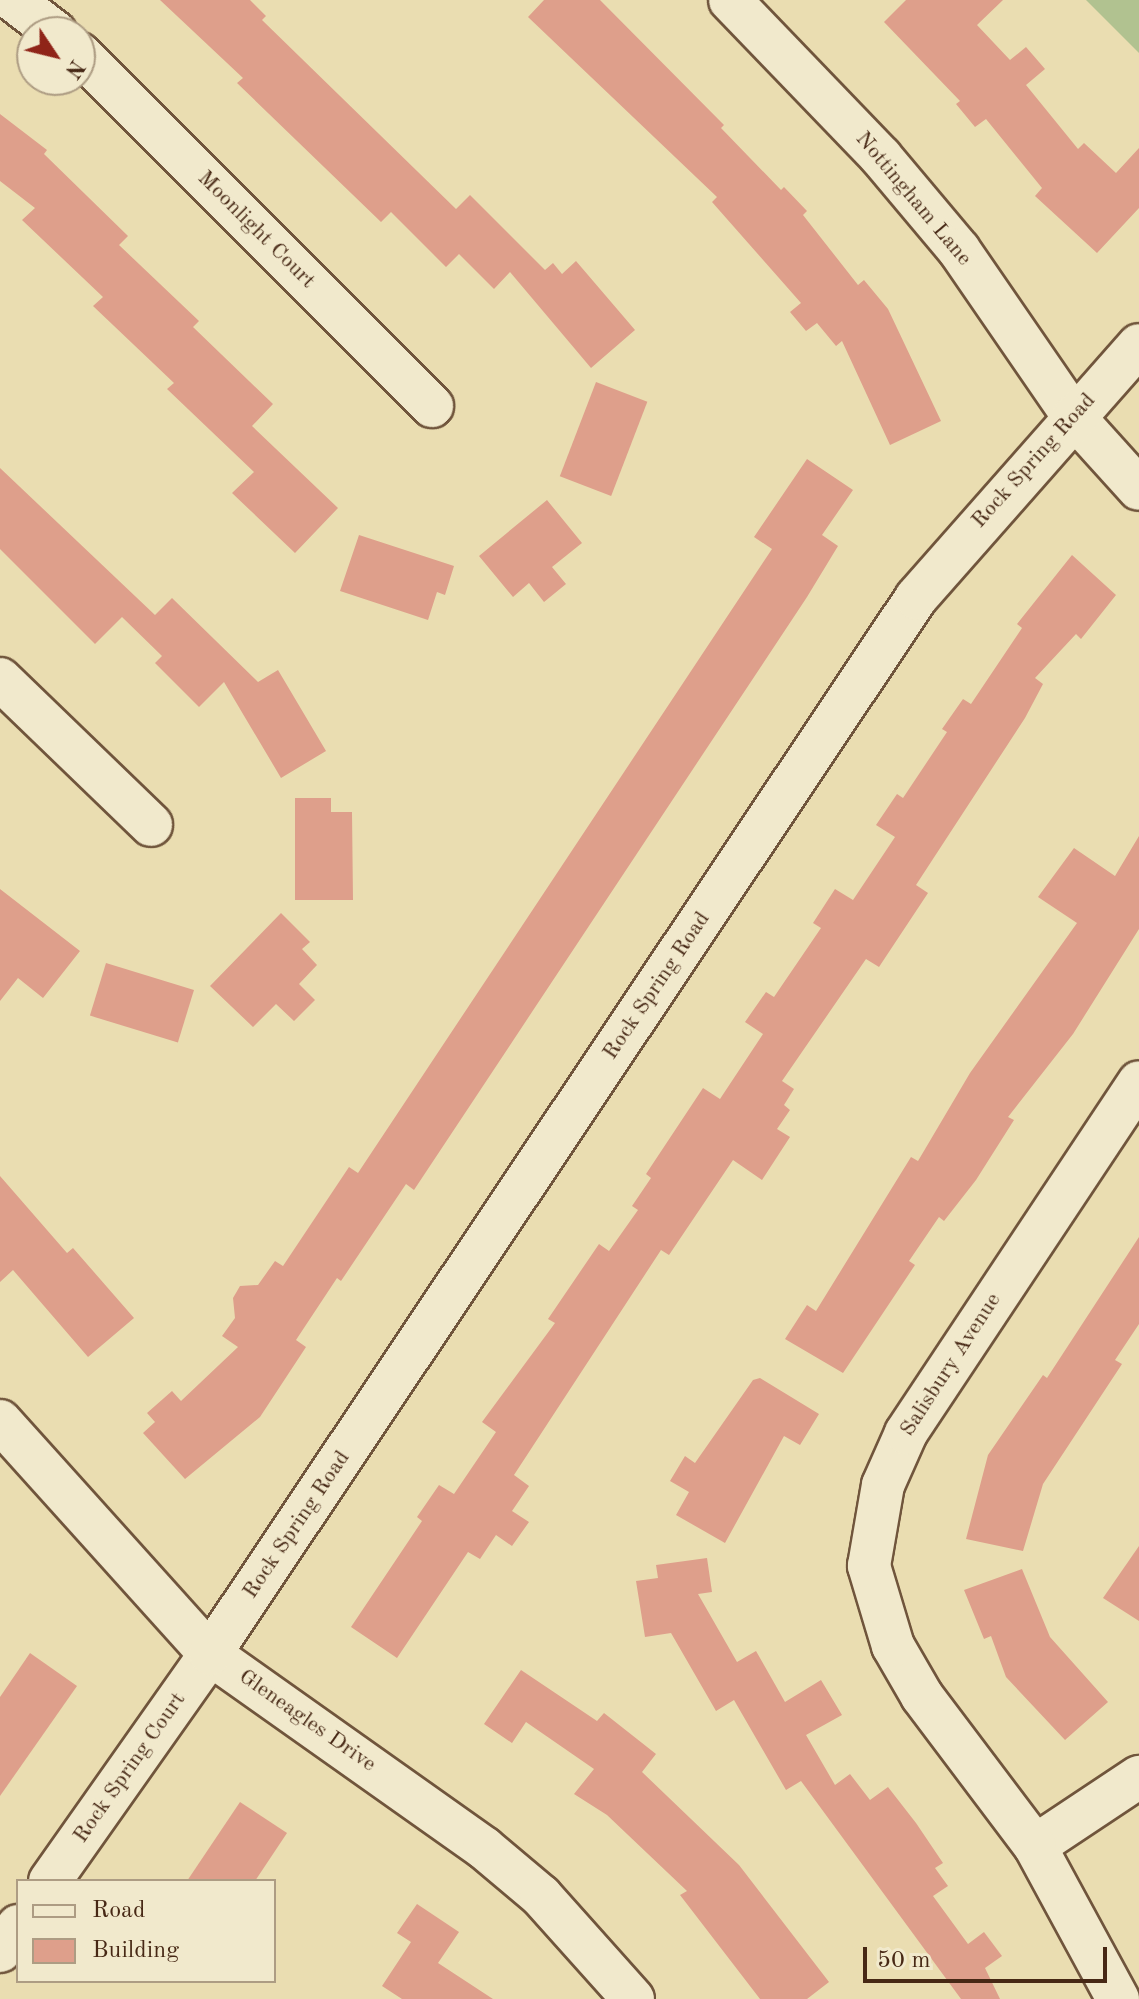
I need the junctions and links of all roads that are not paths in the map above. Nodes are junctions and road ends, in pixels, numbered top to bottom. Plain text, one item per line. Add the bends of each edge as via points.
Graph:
1 (13, 0) edge
2 (730, 0) edge
3 (34, 16) edge
4 (96, 70) edge
5 (1139, 345) edge
6 (432, 406) dead end
7 (1073, 416) junction
8 (1139, 489) edge
9 (0, 679) edge
10 (151, 825) dead end
11 (1139, 1082) edge
12 (0, 1421) edge
13 (210, 1654) junction
14 (1139, 1777) edge
15 (1035, 1846) junction
16 (51, 1879) edge
17 (16, 1929) edge
18 (0, 1951) edge
19 (633, 1999) edge
20 (1118, 1999) edge

1 - 3 street
2 - 7 street, Nottingham Lane via 881,157 959,250
4 - 6 street, Moonlight Court
5 - 7 street, Rock Spring Road
7 - 8 street, Nottingham Lane
7 - 13 street, Rock Spring Road via 916,598
9 - 10 street
11 - 15 street, Salisbury Avenue via 906,1433 872,1525 869,1566 893,1646 922,1696
12 - 13 street, Gleneagles Drive
13 - 16 street, Rock Spring Court
13 - 19 street, Gleneagles Drive via 484,1848 541,1896
14 - 15 street
15 - 20 street, Salisbury Avenue
17 - 18 street

